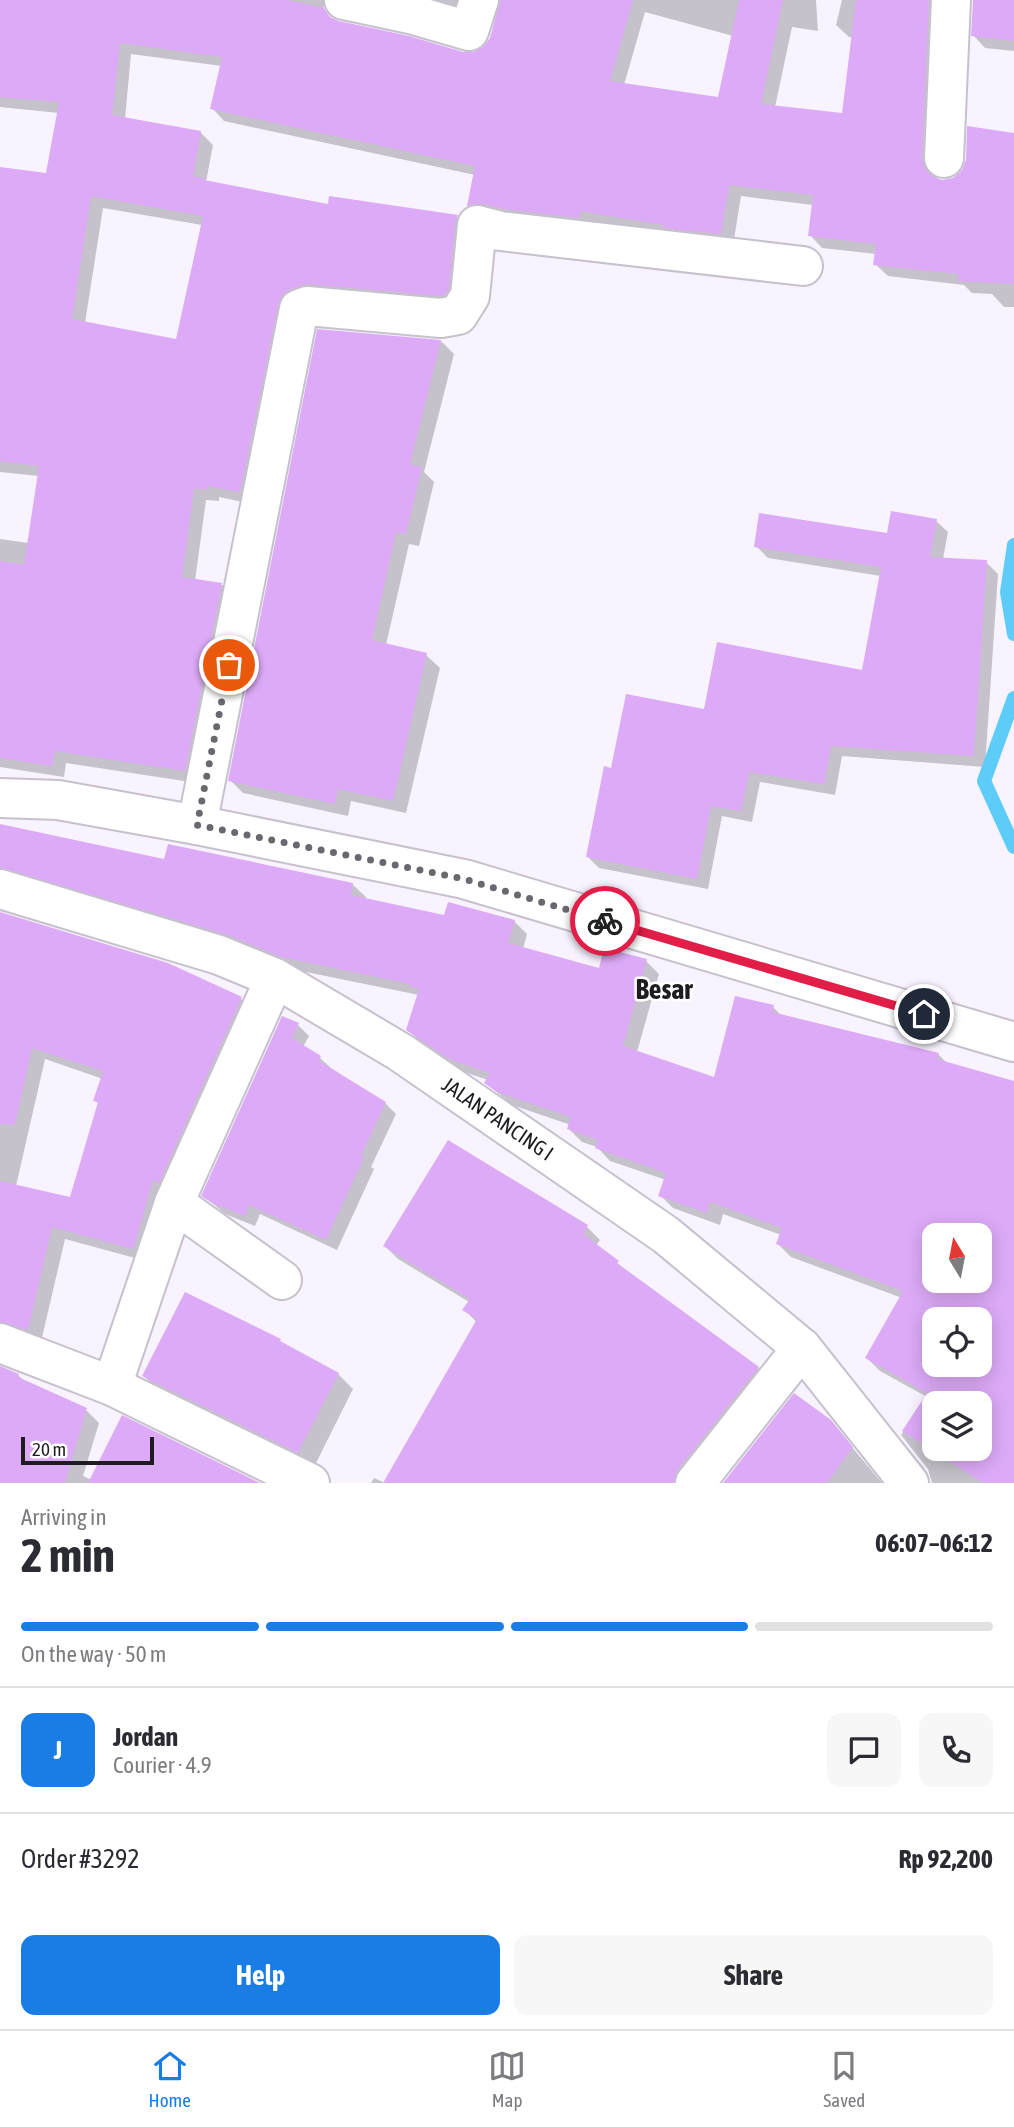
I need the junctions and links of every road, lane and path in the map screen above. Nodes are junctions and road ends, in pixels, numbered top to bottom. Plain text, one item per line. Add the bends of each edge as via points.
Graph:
1 (344, 0) edge
2 (479, 0) edge
3 (951, 0) edge
4 (944, 158) dead end
5 (803, 266) dead end
6 (0, 798) edge
7 (197, 825) junction
8 (0, 888) edge
9 (275, 978) junction
10 (1014, 1042) edge
11 (174, 1203) junction
12 (282, 1280) dead end
13 (0, 1343) edge
14 (802, 1348) junction
15 (112, 1386) junction
16 (310, 1483) edge
17 (695, 1483) edge
18 (909, 1483) edge

1 - 2 street via 469,32
3 - 4 street
5 - 7 street via 477,225 470,296 458,316 299,309
6 - 7 street via 58,800
7 - 10 street via 464,879
8 - 9 street, JALAN PANCING I via 219,955
9 - 11 street
9 - 14 street, JALAN PANCING I via 400,1052 666,1235
11 - 12 street
11 - 15 street
13 - 15 street
14 - 17 street
14 - 18 street, JALAN PANCING I
15 - 16 street

